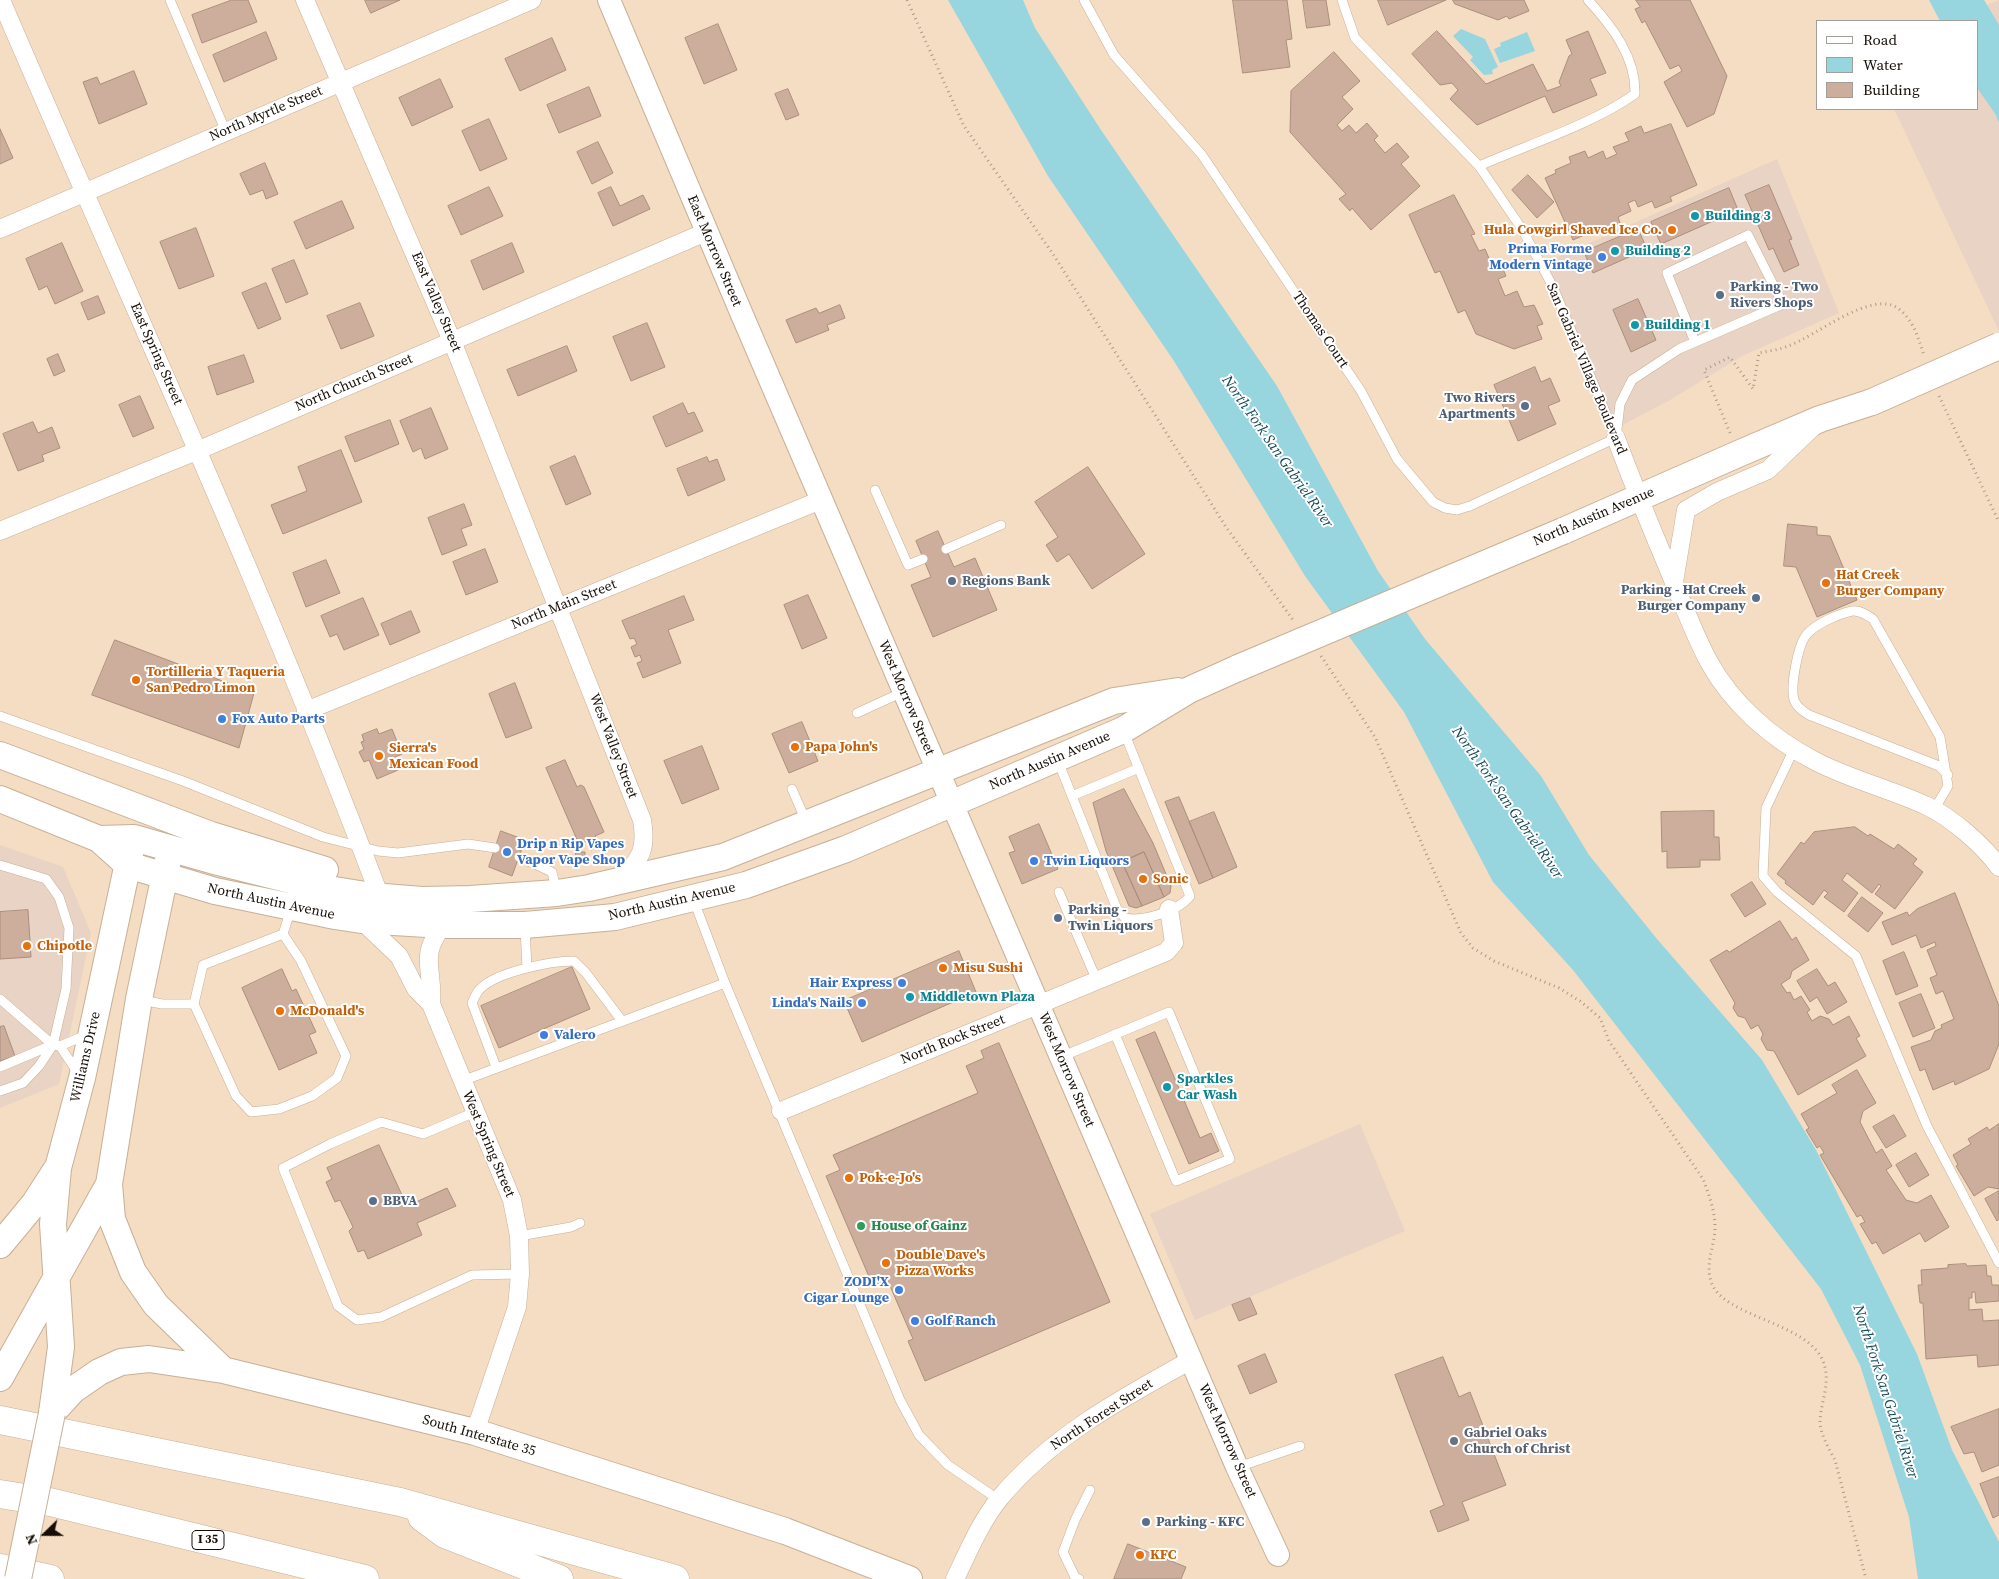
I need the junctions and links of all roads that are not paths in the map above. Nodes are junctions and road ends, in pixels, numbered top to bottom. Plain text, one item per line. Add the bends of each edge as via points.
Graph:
1 (1, 0) edge
2 (170, 0) edge
3 (305, 0) edge
4 (532, 0) edge
5 (609, 0) edge
6 (1084, 0) edge
7 (1342, 0) edge
8 (1588, 0) edge
9 (342, 82) junction
10 (226, 132) junction
11 (1479, 166) junction
12 (84, 193) junction
13 (0, 229) edge
14 (706, 232) junction
15 (452, 341) junction
16 (1695, 342) junction
17 (1999, 346) edge
18 (1820, 420) junction
19 (1616, 438) junction
20 (199, 450) junction
21 (875, 490) dead end
22 (1638, 498) junction
23 (821, 500) junction
24 (1001, 525) dead end
25 (0, 530) edge
26 (946, 549) dead end
27 (923, 559) dead end
28 (1674, 582) junction
29 (558, 607) junction
30 (1189, 690) junction
31 (904, 692) junction
32 (306, 710) junction
33 (857, 713) dead end
34 (0, 716) edge
35 (1123, 730) junction
36 (1794, 749) junction
37 (0, 755) edge
38 (1057, 758) junction
39 (1139, 768) junction
40 (938, 772) junction
41 (1948, 775) junction
42 (792, 789) dead end
43 (1072, 796) junction
44 (0, 799) edge
45 (952, 804) junction
46 (1934, 810) junction
47 (807, 825) junction
48 (134, 838) junction
49 (99, 840) junction
50 (361, 846) junction
51 (170, 848) junction
52 (495, 848) dead end
53 (519, 857) dead end
54 (0, 865) edge
55 (128, 865) junction
56 (1999, 867) edge
57 (165, 876) junction
58 (619, 881) junction
59 (1059, 892) dead end
60 (557, 893) junction
61 (376, 897) junction
62 (693, 899) junction
63 (292, 907) junction
64 (1169, 909) junction
65 (361, 920) junction
66 (443, 925) junction
67 (525, 925) junction
68 (283, 934) junction
69 (527, 968) junction
70 (1097, 981) junction
71 (726, 983) junction
72 (0, 999) edge
73 (139, 999) junction
74 (194, 1004) junction
75 (432, 1004) junction
76 (1039, 1006) junction
77 (622, 1021) junction
78 (93, 1032) junction
79 (1115, 1034) junction
80 (56, 1046) junction
81 (1061, 1057) junction
82 (0, 1067) edge
83 (496, 1067) junction
84 (82, 1078) junction
85 (462, 1081) junction
86 (0, 1092) edge
87 (781, 1111) junction
88 (475, 1112) junction
89 (58, 1168) junction
90 (109, 1184) junction
91 (580, 1223) dead end
92 (519, 1236) junction
93 (0, 1245) edge
94 (1999, 1263) edge
95 (520, 1274) junction
96 (58, 1278) junction
97 (1191, 1360) junction
98 (223, 1370) junction
99 (0, 1378) edge
100 (52, 1413) junction
101 (0, 1420) edge
102 (475, 1432) junction
103 (1300, 1446) dead end
104 (1238, 1467) junction
105 (1090, 1490) dead end
106 (0, 1494) edge
107 (999, 1500) junction
108 (400, 1502) junction
109 (1278, 1555) dead end
110 (0, 1568) edge
111 (18, 1579) edge
112 (50, 1579) edge
113 (364, 1579) edge
114 (559, 1579) edge
115 (675, 1579) edge
116 (910, 1579) edge
117 (955, 1579) edge
118 (1079, 1579) edge

1 - 12 street, East Spring Street
2 - 10 lane
3 - 9 street, East Valley Street
4 - 9 street, North Myrtle Street
5 - 14 street, East Morrow Street
6 - 19 lane, Thomas Court via 1114,55 1202,155 1361,391 1397,459 1433,502 1458,510 1470,506
7 - 11 lane, San Gabriel Village Boulevard via 1355,38
8 - 11 lane via 1608,22 1627,55 1636,80 1635,94 1589,120
9 - 10 street, North Myrtle Street
9 - 15 street, East Valley Street
10 - 12 street, North Myrtle Street
11 - 19 lane, San Gabriel Village Boulevard via 1522,229 1553,287
12 - 13 street, North Myrtle Street
12 - 20 street, East Spring Street
14 - 15 street, North Church Street
14 - 23 street, East Morrow Street
15 - 20 street, North Church Street
15 - 29 street, East Valley Street
16 - 16 lane via 1783,304 1748,235 1667,273
16 - 19 lane via 1632,380 1620,404
17 - 18 main road, North Austin Avenue, bridge via 1872,402
18 - 22 main road, North Austin Avenue
18 - 28 street via 1768,470 1717,492 1686,510
19 - 22 street, San Gabriel Village Boulevard
20 - 25 street, North Church Street
20 - 32 street, East Spring Street
21 - 27 lane via 908,565
22 - 28 street, San Gabriel Village Boulevard
22 - 30 main road, North Austin Avenue, bridge
23 - 29 street, North Main Street
23 - 31 street, West Morrow Street
24 - 26 lane
28 - 36 street, San Gabriel Village Boulevard via 1709,662 1731,694 1758,723
29 - 32 street, North Main Street
29 - 58 street, West Valley Street via 642,820 643,851 636,864
30 - 35 main road, North Austin Avenue
30 - 40 main road, North Austin Avenue via 1114,701
31 - 33 lane
31 - 40 street, West Morrow Street
32 - 50 street
34 - 50 lane via 183,781 323,837
35 - 38 main road, North Austin Avenue
35 - 39 lane
36 - 46 street, San Gabriel Village Boulevard via 1817,762
36 - 94 lane via 1766,808 1763,876 1777,892 1856,956 1927,1126
37 - 61 main road via 211,835 307,866 350,876
38 - 43 lane
38 - 45 main road, North Austin Avenue
39 - 43 lane
39 - 64 lane via 1190,896 1184,903
40 - 45 street, West Morrow Street
40 - 47 main road, North Austin Avenue
41 - 41 lane via 1940,766 1802,710 1795,701 1794,680 1806,635 1815,627 1852,611 1862,612 1873,619 1940,737
41 - 46 lane via 1948,786
42 - 47 lane
43 - 64 lane via 1117,909 1125,918 1132,920
44 - 49 main road, North Austin Avenue
45 - 62 main road, North Austin Avenue via 846,849 746,885
45 - 76 street, West Morrow Street
46 - 56 street, San Gabriel Village Boulevard via 1970,837
47 - 58 main road, North Austin Avenue via 723,857
48 - 49 main road, North Austin Avenue
48 - 51 main road, North Austin Avenue
48 - 55 main road, Williams Drive
49 - 55 main road, North Austin Avenue
50 - 52 lane via 398,853 468,844
50 - 61 street
51 - 57 main road
51 - 61 main road, North Austin Avenue via 322,888
53 - 60 lane via 552,872
54 - 80 lane via 46,879 59,897 68,928 66,989
55 - 57 main road, North Austin Avenue
55 - 78 main road, Williams Drive
57 - 63 main road, North Austin Avenue via 215,891
57 - 73 main road
58 - 60 main road, North Austin Avenue
59 - 70 lane
60 - 61 main road, North Austin Avenue via 470,900
62 - 67 main road, North Austin Avenue via 615,917
62 - 71 lane
63 - 65 main road, North Austin Avenue
63 - 68 lane
64 - 70 street, North Rock Street via 1174,943 1166,952
65 - 66 main road, North Austin Avenue
65 - 75 street, West Spring Street via 399,956 416,989
66 - 67 main road, North Austin Avenue
66 - 75 street, West Spring Street via 432,940 427,955 433,983
67 - 69 lane
68 - 74 lane via 203,965
68 - 74 lane via 301,961 346,1056 337,1078 312,1096 279,1109 251,1112 236,1096
69 - 77 lane via 557,961 574,962
69 - 83 lane via 480,988 472,1003
70 - 76 street, North Rock Street
71 - 77 lane
71 - 87 lane
72 - 80 lane
73 - 74 lane via 162,1004
73 - 90 main road
75 - 85 street, West Spring Street
76 - 81 street, West Morrow Street
76 - 87 street, North Rock Street
77 - 83 lane
78 - 80 lane
78 - 84 main road, Williams Drive
79 - 79 lane via 1169,1012 1230,1159 1176,1181
79 - 81 lane
80 - 82 lane
80 - 84 lane
80 - 86 lane via 23,1083
81 - 97 street, West Morrow Street
83 - 85 lane
84 - 89 main road, Williams Drive
85 - 88 street, West Spring Street
87 - 107 lane via 900,1400 919,1435 948,1465
88 - 92 street, West Spring Street via 512,1200
88 - 95 lane via 423,1134 381,1122 283,1168 338,1306 357,1320 381,1316 472,1275
89 - 93 main road
89 - 96 main road, Williams Drive via 53,1224
90 - 96 main road
90 - 98 main road via 112,1219 133,1272 156,1305
91 - 92 lane
92 - 95 street, West Spring Street
95 - 102 street, West Spring Street via 517,1307
96 - 99 main road
96 - 100 main road, Williams Drive via 61,1347
97 - 104 street, West Morrow Street
97 - 107 street, North Forest Street via 1067,1434 1042,1454
98 - 100 main road, South Interstate 35 via 149,1359 121,1362 73,1390
98 - 102 main road, South Interstate 35
100 - 111 main road, Williams Drive, bridge
101 - 108 highway
102 - 116 main road, South Interstate 35 via 785,1531
103 - 104 lane
104 - 109 street, West Morrow Street
105 - 118 lane via 1063,1552 1075,1578
106 - 113 highway, I 35 via 50,1502
107 - 117 street, North Forest Street via 974,1539
108 - 114 highway via 445,1534
108 - 115 highway
110 - 112 highway

